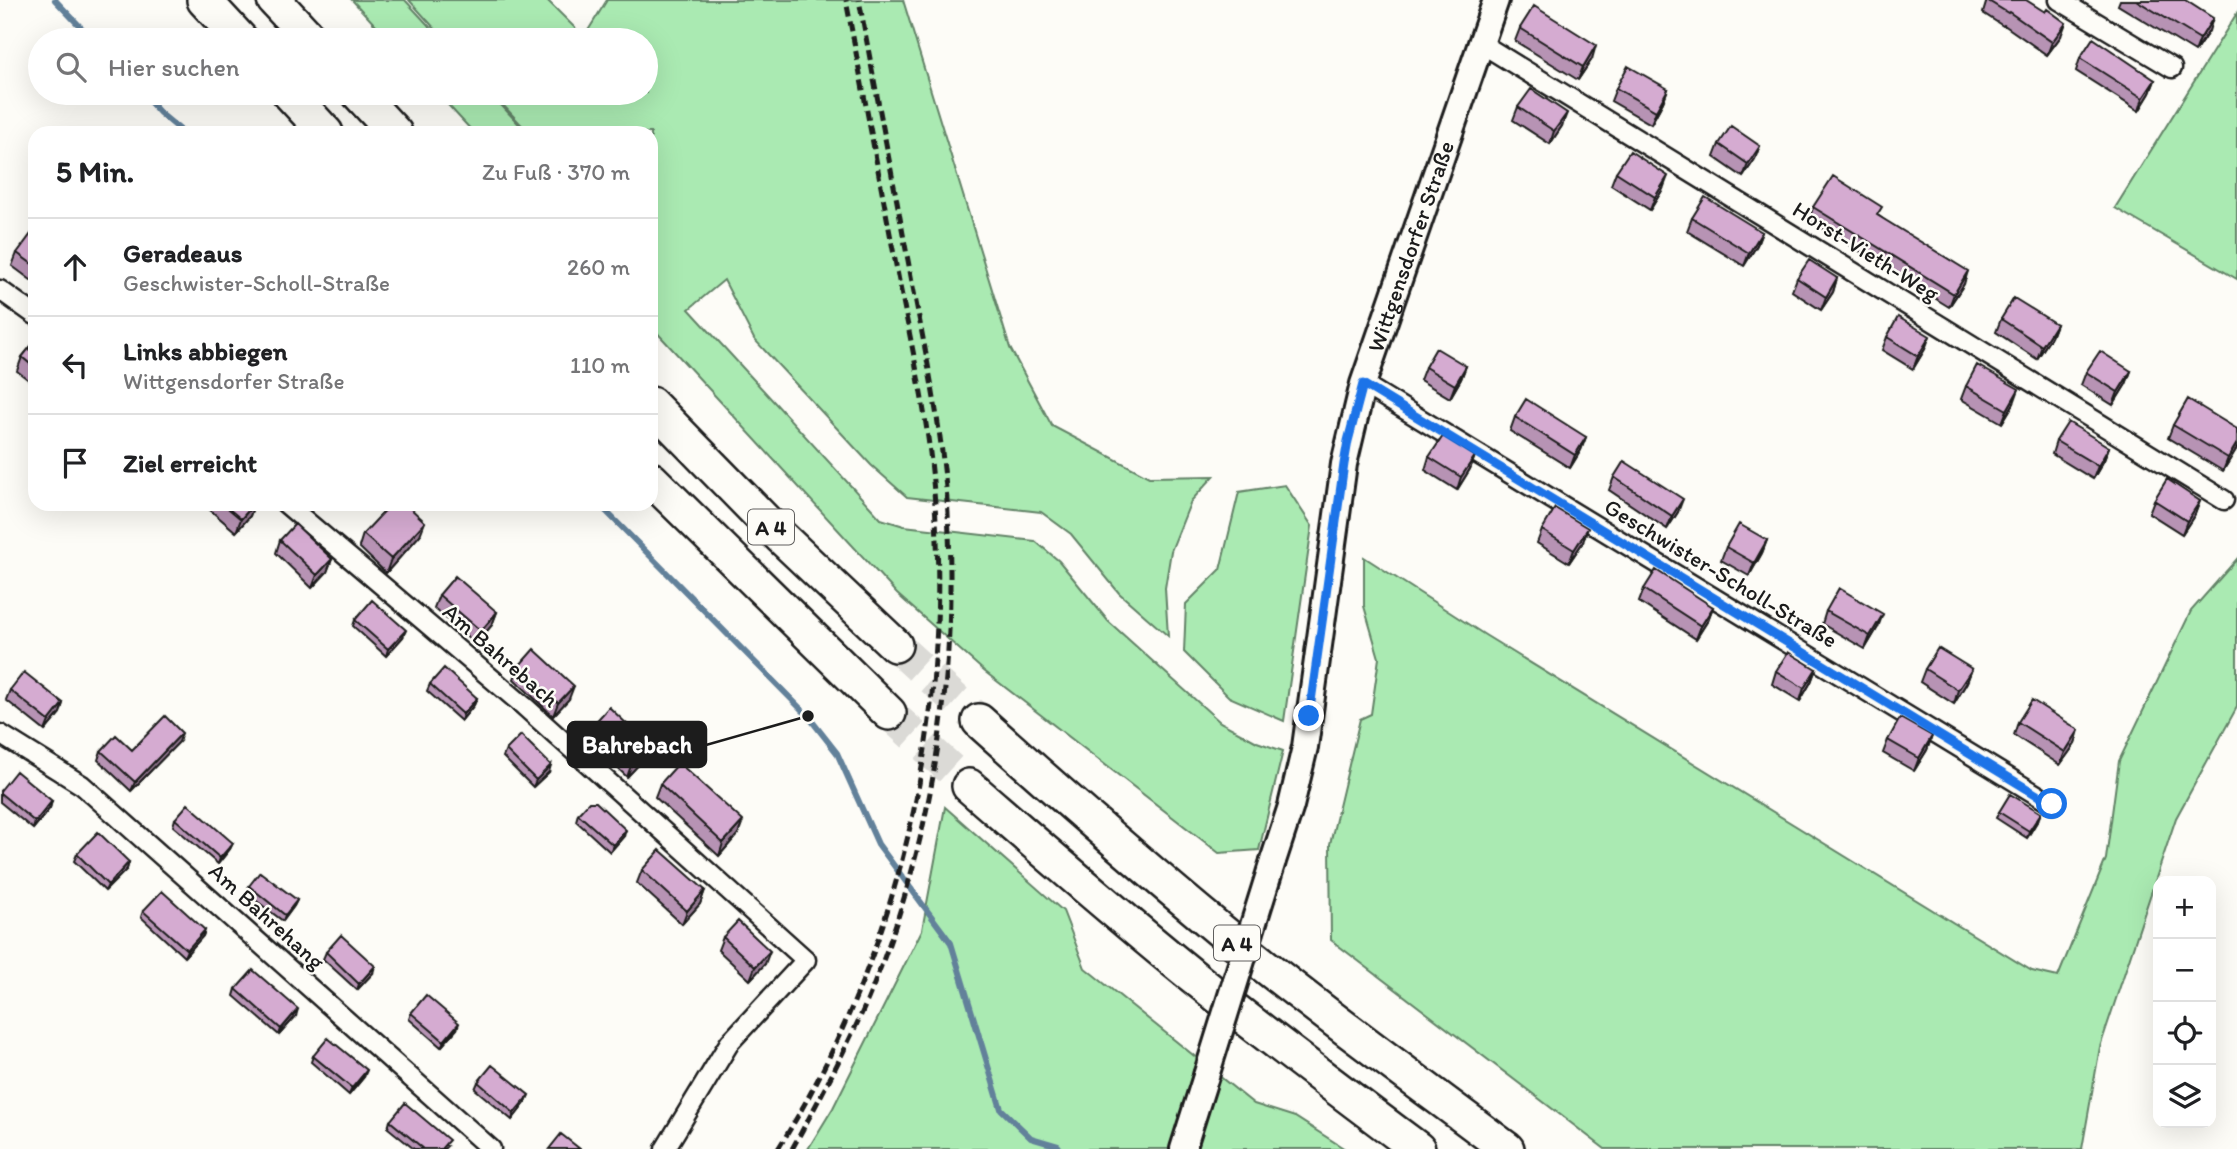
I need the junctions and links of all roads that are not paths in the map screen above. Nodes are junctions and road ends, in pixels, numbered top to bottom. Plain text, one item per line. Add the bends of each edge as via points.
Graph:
1 (204, 0) edge
2 (274, 0) edge
3 (1496, 0) edge
4 (2059, 0) edge
5 (230, 28) edge
6 (300, 28) edge
7 (1482, 44) junction
8 (2172, 68) dead end
9 (300, 105) edge
10 (369, 105) edge
11 (320, 126) edge
12 (389, 126) edge
13 (0, 290) edge
14 (28, 310) edge
15 (1363, 384) junction
16 (658, 411) edge
17 (658, 486) edge
18 (2224, 500) dead end
19 (294, 511) edge
20 (895, 645) tunnel mouth
21 (889, 713) tunnel mouth
22 (979, 721) tunnel mouth
23 (0, 733) edge
24 (969, 786) tunnel mouth
25 (2052, 804) dead end
26 (491, 1149) edge
27 (665, 1149) edge
28 (1183, 1149) edge
29 (1418, 1149) edge
30 (1507, 1149) edge

1 - 5 highway
2 - 6 highway
3 - 7 street, Wittgensdorfer Straße
4 - 8 street
7 - 15 street, Wittgensdorfer Straße
7 - 18 street, Horst-Vieth-Weg
9 - 11 highway
10 - 12 highway
13 - 14 street
15 - 25 street, Geschwister-Scholl-Straße
15 - 28 street, Wittgensdorfer Straße, bridge via 1344,464 1305,747 1291,806
16 - 20 highway, A 4
17 - 21 highway, A 4
19 - 27 street, Am Bahrebach via 524,706 806,960 730,1042
22 - 30 highway, A 4 via 1230,938
23 - 26 street, Am Bahrehang via 82,785
24 - 29 highway, A 4 via 1194,978

